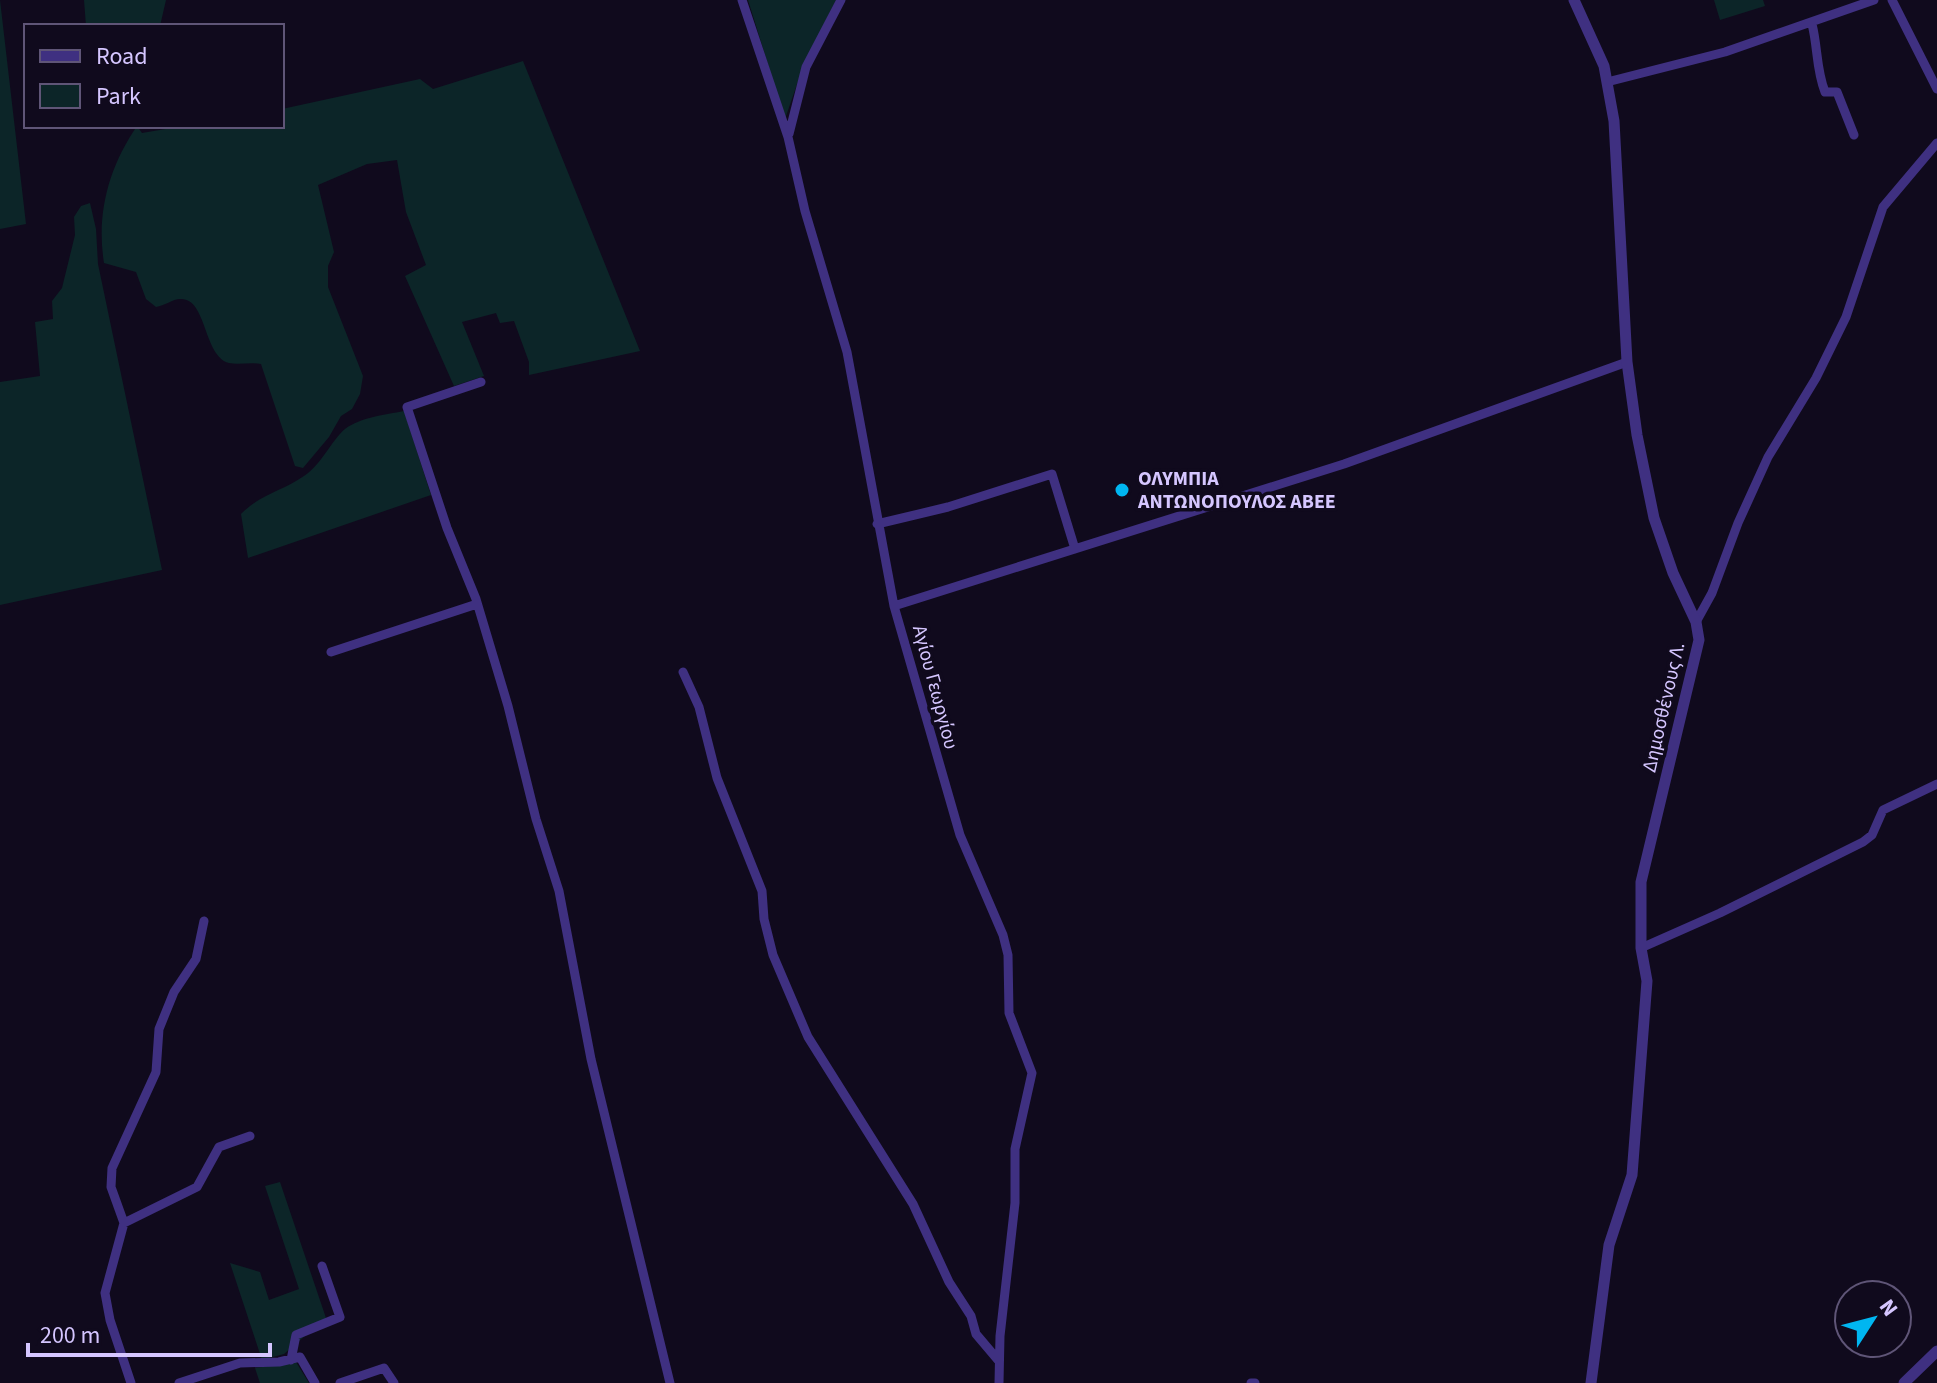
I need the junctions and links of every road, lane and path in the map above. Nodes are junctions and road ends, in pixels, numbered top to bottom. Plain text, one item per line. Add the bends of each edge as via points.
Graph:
1 (742, 0) edge
2 (841, 0) edge
3 (1574, 0) edge
4 (1874, 0) edge
5 (1892, 0) edge
6 (1812, 24) junction
7 (1607, 82) junction
8 (1937, 89) edge
9 (1854, 135) dead end
10 (788, 137) junction
11 (1937, 143) edge
12 (1627, 362) junction
13 (481, 382) dead end
14 (877, 524) junction
15 (1075, 549) junction
16 (477, 604) junction
17 (894, 606) junction
18 (1696, 622) junction
19 (331, 652) dead end
20 (683, 672) dead end
21 (1937, 784) edge
22 (204, 921) dead end
23 (1641, 948) junction
24 (250, 1136) dead end
25 (124, 1223) junction
26 (322, 1266) dead end
27 (1937, 1351) edge
28 (291, 1360) junction
29 (998, 1360) junction
30 (131, 1383) edge
31 (179, 1383) edge
32 (315, 1383) edge
33 (340, 1383) edge
34 (394, 1383) edge
35 (670, 1383) edge
36 (999, 1383) edge
37 (1591, 1383) edge
38 (1904, 1383) edge

1 - 10 street, Αγίου Γεωργίου
2 - 10 street via 806,67
3 - 7 street, Δημοσθένους Λ.
4 - 6 street
5 - 8 street
6 - 7 street
6 - 9 street via 1818,74 1825,92 1837,92
7 - 12 street, Δημοσθένους Λ. via 1614,121
10 - 14 street, Αγίου Γεωργίου via 854,381
11 - 18 street via 1883,207 1846,317 1768,457
12 - 15 street via 1403,444
12 - 18 street, Δημοσθένους Λ. via 1654,518
13 - 16 street via 407,407
14 - 15 street via 1052,474
14 - 17 street, Αγίου Γεωργίου
15 - 17 street
16 - 19 street
16 - 35 street via 559,891 594,1073
17 - 29 street, Αγίου Γεωργίου via 960,835 1003,935 1009,1013 1032,1073 1015,1149 1011,1269
18 - 23 street, Δημοσθένους Λ. via 1697,656 1641,882
20 - 29 street via 762,891 773,955 808,1037 913,1204 976,1334
21 - 23 street via 1883,810 1863,842
22 - 25 street via 196,959 174,992 159,1029 156,1072 112,1168 111,1187
23 - 37 street, Δημοσθένους Λ. via 1647,981 1632,1175 1609,1245
24 - 25 street via 219,1147 197,1187
25 - 30 street via 105,1293
26 - 28 street via 340,1317 296,1335
27 - 38 street
28 - 31 street via 240,1363
28 - 32 street via 300,1357
29 - 36 street, Αγίου Γεωργίου
33 - 34 street via 384,1368

